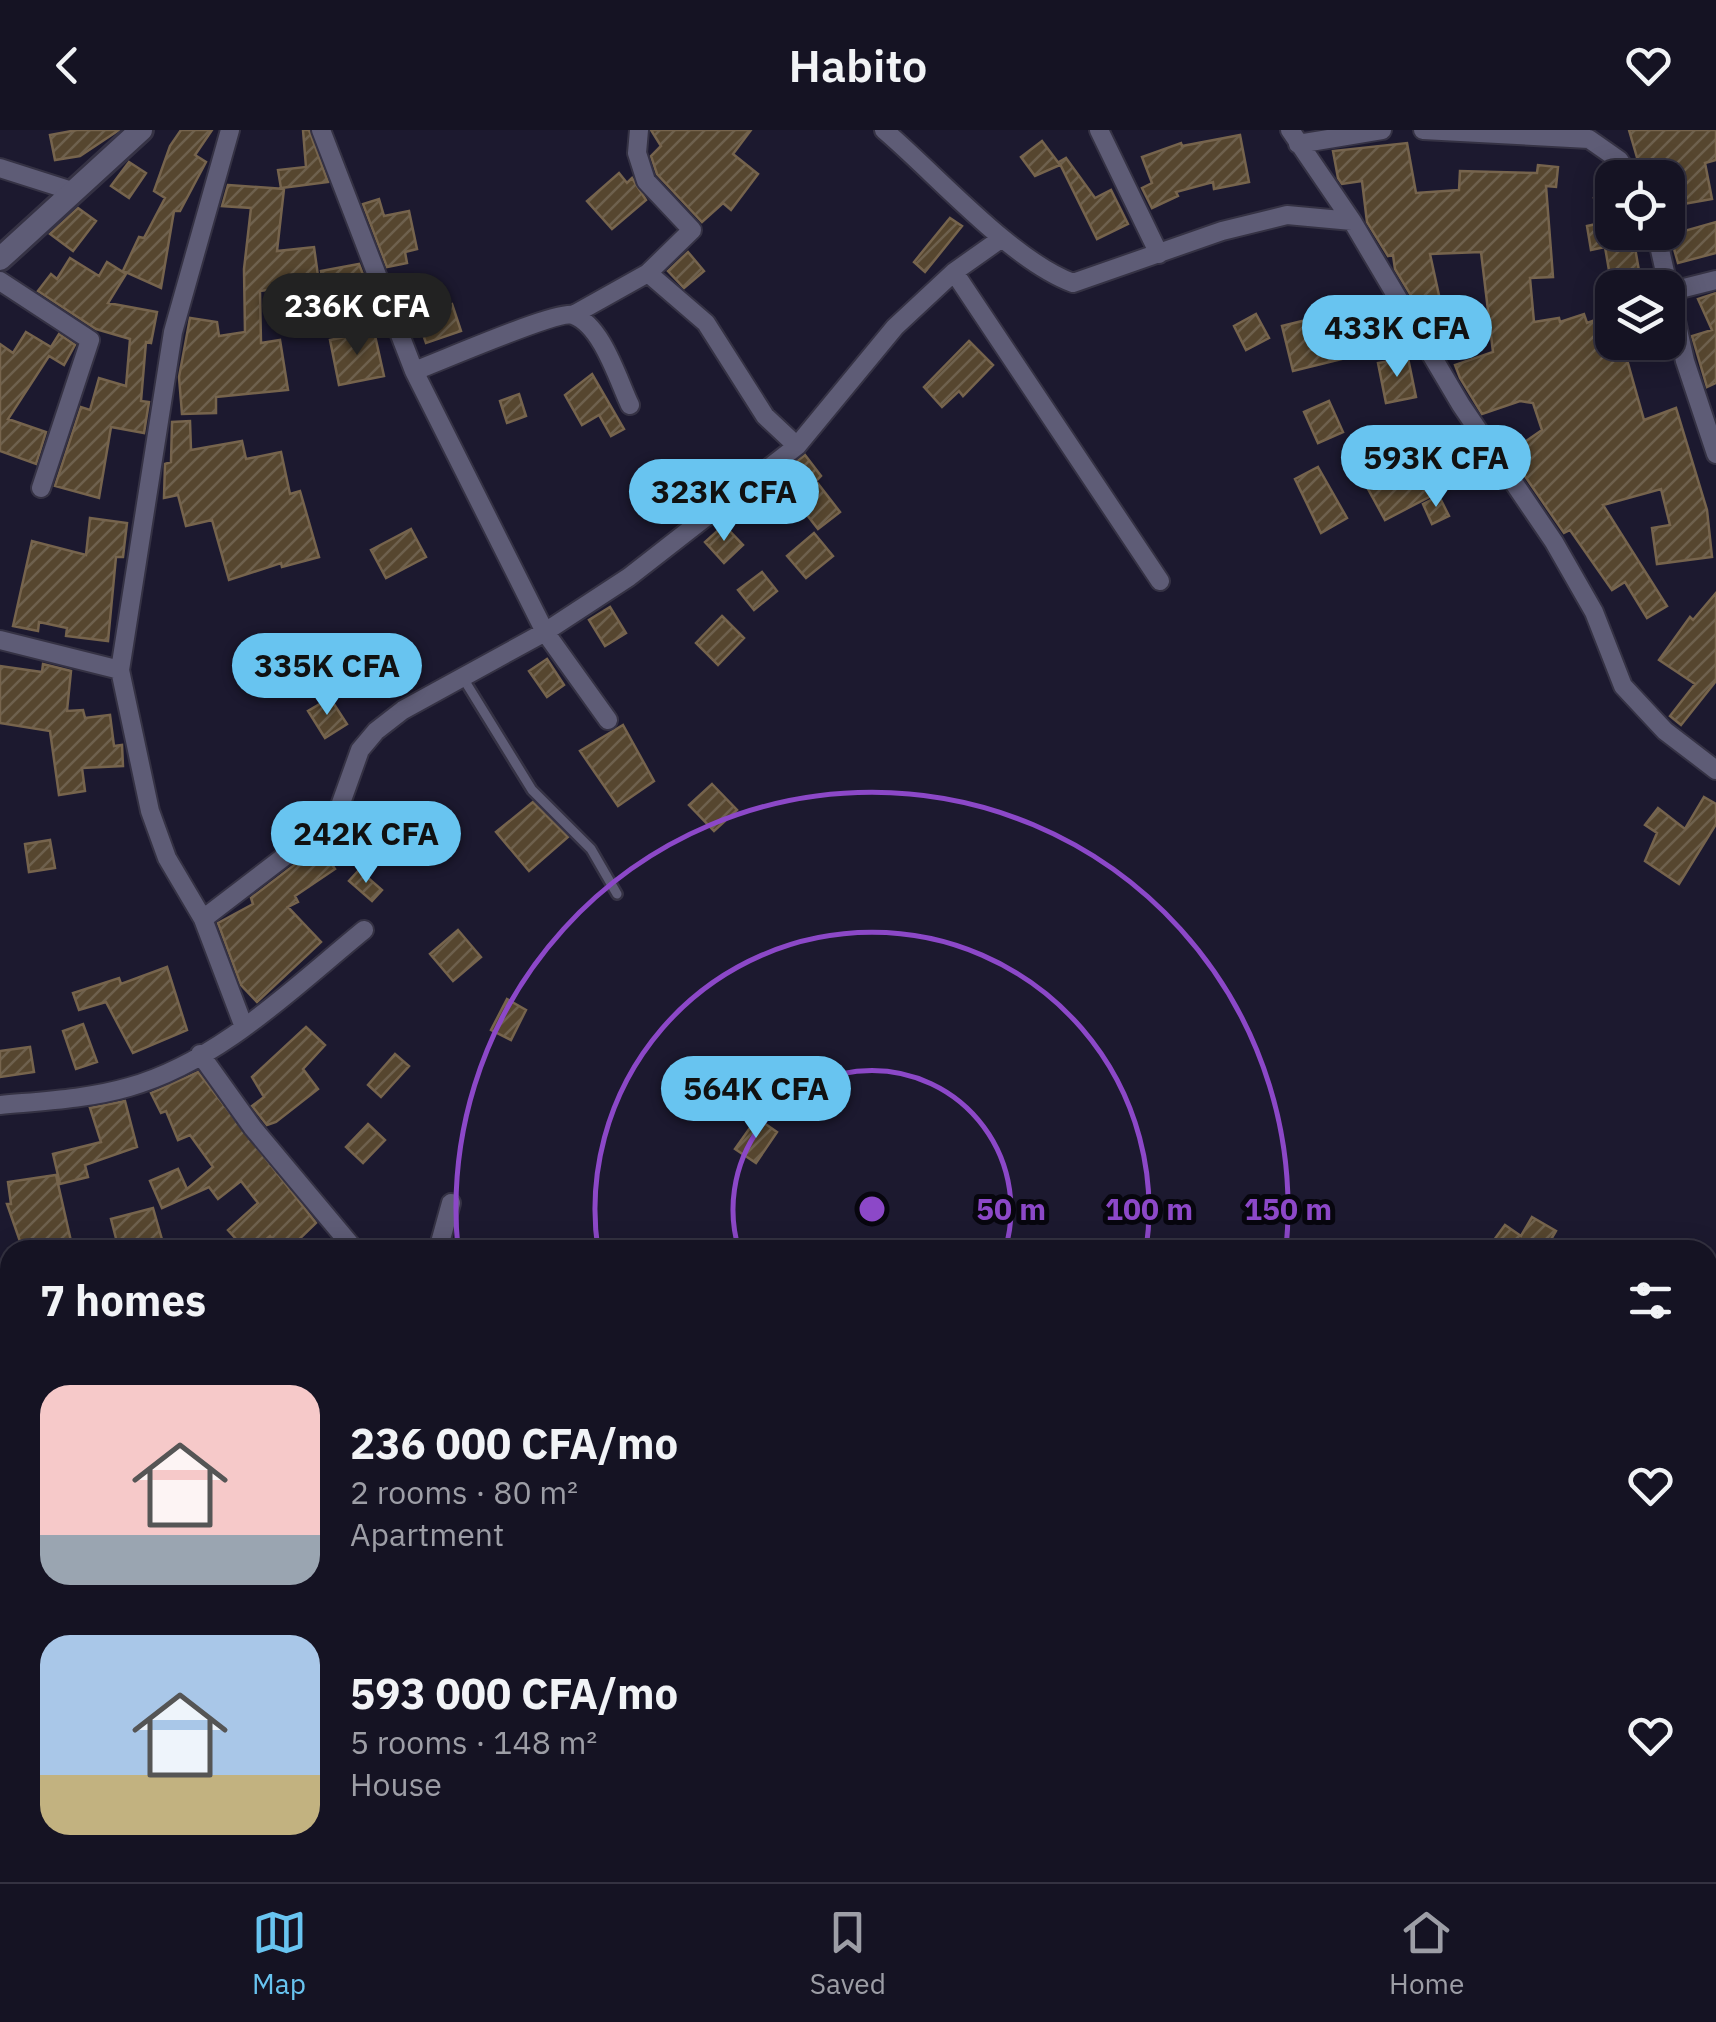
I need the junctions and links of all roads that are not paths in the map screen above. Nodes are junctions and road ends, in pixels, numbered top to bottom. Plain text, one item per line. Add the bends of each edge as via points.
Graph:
1 (141, 130) edge
2 (230, 130) edge
3 (321, 130) edge
4 (639, 130) edge
5 (884, 130) edge
6 (1099, 130) edge
7 (1382, 130) edge
8 (1423, 130) edge
9 (1590, 134) edge
10 (1294, 137) edge
11 (1619, 160) edge
12 (0, 168) edge
13 (72, 191) junction
14 (1352, 221) junction
15 (1002, 238) junction
16 (1159, 254) junction
17 (0, 259) edge
18 (954, 272) junction
19 (648, 273) junction
20 (1716, 280) edge
21 (0, 281) edge
22 (1685, 288) edge
23 (574, 315) junction
24 (1685, 360) edge
25 (414, 371) junction
26 (630, 405) dead end
27 (797, 446) junction
28 (1716, 454) edge
29 (41, 488) dead end
30 (1160, 581) dead end
31 (545, 632) junction
32 (0, 640) edge
33 (120, 670) junction
34 (463, 678) junction
35 (608, 720) dead end
36 (1716, 770) edge
37 (617, 894) dead end
38 (203, 919) junction
39 (364, 930) dead end
40 (244, 1027) junction
41 (200, 1054) junction
42 (0, 1106) edge
43 (450, 1203) dead end
44 (347, 1240) edge
45 (441, 1240) edge

1 - 13 street
2 - 33 street via 173,332
3 - 25 street
4 - 19 street via 637,153 646,181 692,230
5 - 15 street
6 - 16 street
7 - 10 street
8 - 9 street
9 - 11 street
10 - 14 street
12 - 13 street
13 - 17 street
14 - 16 street via 1288,215
14 - 36 street via 1460,405 1554,542 1594,612 1623,686 1664,731
15 - 16 street via 1073,283
15 - 18 street
18 - 27 street via 895,328
18 - 30 street
19 - 23 street
19 - 27 street via 706,322 765,416
20 - 22 street
21 - 29 street via 90,340
23 - 25 street via 553,315
23 - 26 street via 593,332
24 - 28 street
25 - 31 street
27 - 31 street
31 - 34 street
31 - 35 street
32 - 33 street
33 - 38 street via 150,811 167,858
34 - 37 lane via 532,790 592,850
34 - 38 street via 376,731 360,750 336,816
38 - 40 street
39 - 40 street
40 - 41 street
41 - 42 street via 132,1086
41 - 44 street
43 - 45 street

